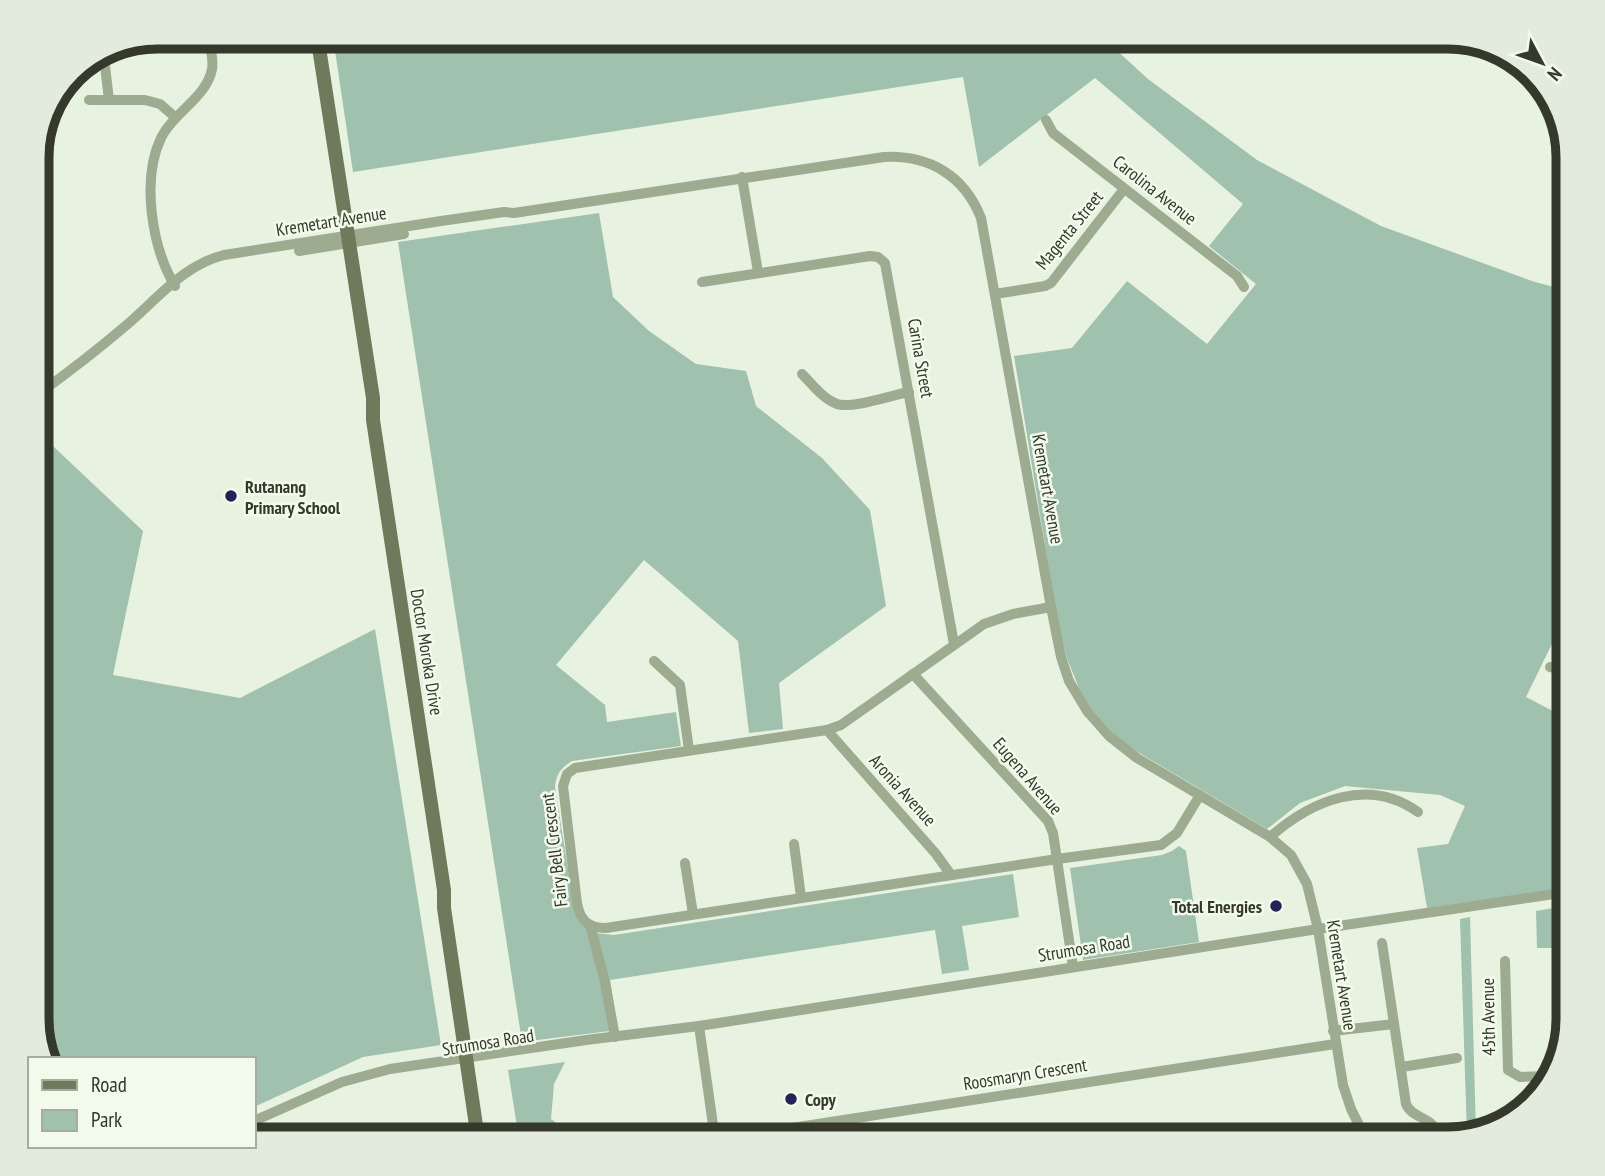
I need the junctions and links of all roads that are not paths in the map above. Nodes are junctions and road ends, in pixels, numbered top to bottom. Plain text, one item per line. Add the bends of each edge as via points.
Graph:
1 (210, 49) edge
2 (317, 49) edge
3 (105, 63) edge
4 (89, 100) dead end
5 (109, 100) junction
6 (175, 117) junction
7 (1046, 120) dead end
8 (742, 177) junction
9 (1124, 189) junction
10 (345, 241) junction
11 (758, 271) junction
12 (702, 282) dead end
13 (171, 286) junction
14 (1244, 287) dead end
15 (995, 294) junction
16 (802, 374) dead end
17 (49, 386) edge
18 (909, 391) junction
19 (1051, 607) junction
20 (954, 644) junction
21 (654, 661) dead end
22 (1550, 667) dead end
23 (1556, 668) edge
24 (912, 674) junction
25 (827, 730) junction
26 (689, 750) junction
27 (1200, 795) junction
28 (1418, 812) dead end
29 (1270, 837) junction
30 (794, 844) dead end
31 (1057, 859) junction
32 (685, 863) dead end
33 (951, 875) junction
34 (1556, 894) edge
35 (801, 897) junction
36 (693, 914) junction
37 (590, 925) junction
38 (1318, 929) junction
39 (1382, 943) dead end
40 (1505, 961) dead end
41 (1073, 967) junction
42 (1394, 1024) junction
43 (699, 1026) junction
44 (1333, 1031) junction
45 (610, 1038) junction
46 (1335, 1044) junction
47 (1457, 1058) dead end
48 (469, 1059) junction
49 (1402, 1067) junction
50 (1540, 1076) edge
51 (256, 1120) edge
52 (477, 1127) edge
53 (483, 1127) edge
54 (713, 1127) edge
55 (798, 1127) edge
56 (1357, 1127) edge
57 (1434, 1127) edge

1 - 6 street via 206,85
2 - 10 main road, Doctor Moroka Drive
3 - 5 street
4 - 5 street
5 - 6 street via 155,102
6 - 13 street via 156,150 151,209
7 - 9 street, Carolina Avenue via 1054,133
8 - 10 street, Kremetart Avenue via 499,212
8 - 11 street
8 - 15 street, Kremetart Avenue via 884,157 905,156 929,163 956,178 976,206
9 - 14 street, Carolina Avenue via 1237,276
9 - 15 street, Magenta Street via 1051,282
10 - 13 street, Kremetart Avenue via 215,264
10 - 48 main road, Doctor Moroka Drive
11 - 12 street, Carina Street
11 - 18 street, Carina Street via 870,256 882,259
13 - 17 street, Kremetart Avenue
15 - 19 street, Kremetart Avenue
16 - 18 street via 838,404
18 - 20 street, Carina Street
19 - 20 street, Fairy Bell Crescent via 997,618
19 - 27 street, Kremetart Avenue via 1069,681 1093,718 1118,745
20 - 24 street, Fairy Bell Crescent
21 - 26 street via 680,685
22 - 23 street
24 - 25 street, Fairy Bell Crescent
24 - 31 street, Eugena Avenue via 1048,821
25 - 26 street, Fairy Bell Crescent
25 - 33 street, Aronia Avenue
26 - 37 street, Fairy Bell Crescent via 582,766 564,779 577,903 581,918
27 - 29 street, Kremetart Avenue
27 - 31 street via 1177,833 1161,845
28 - 29 street via 1399,800 1344,796 1298,814
29 - 38 street, Kremetart Avenue via 1299,866
30 - 35 street
31 - 33 street
31 - 41 street, Eugena Avenue
32 - 36 street
33 - 35 street
34 - 38 street, Strumosa Road
35 - 36 street
36 - 37 street via 606,928
37 - 45 street
38 - 41 street, Strumosa Road
38 - 44 street, Kremetart Avenue
39 - 42 street
40 - 50 street, 45th Avenue via 1508,1070 1520,1077
41 - 43 street, Strumosa Road
42 - 44 street
42 - 49 street
43 - 45 street, Strumosa Road
43 - 54 street
44 - 46 street, Kremetart Avenue
45 - 48 street, Strumosa Road
46 - 55 street, Roosmaryn Crescent
46 - 56 street, Kremetart Avenue
47 - 49 street
48 - 51 street, Strumosa Road via 342,1082
48 - 52 main road, Doctor Moroka Drive
48 - 53 main road, Doctor Moroka Drive
49 - 57 street via 1407,1108

